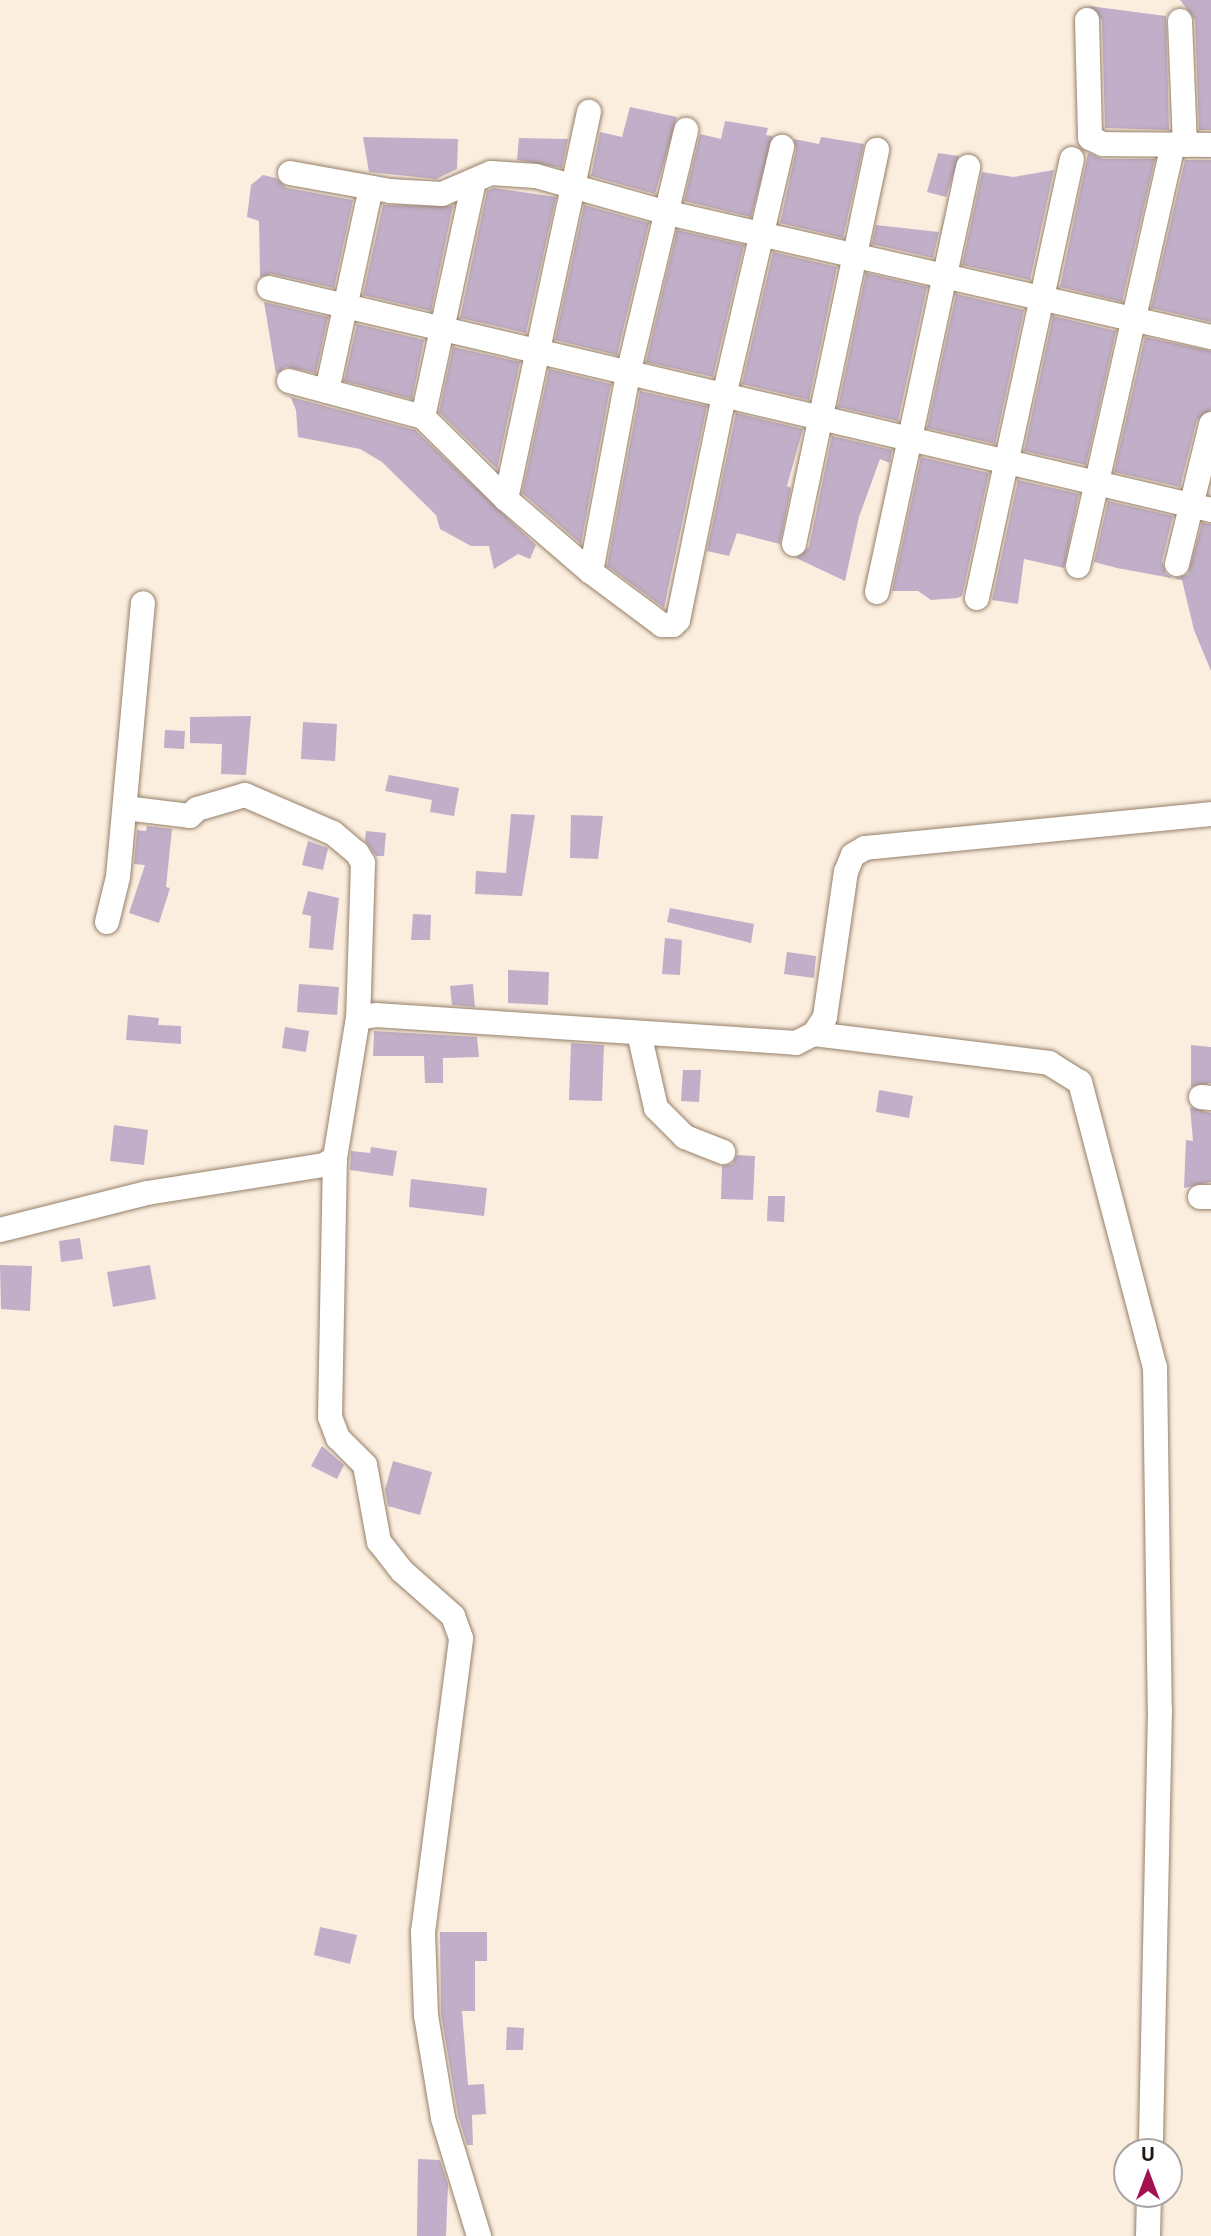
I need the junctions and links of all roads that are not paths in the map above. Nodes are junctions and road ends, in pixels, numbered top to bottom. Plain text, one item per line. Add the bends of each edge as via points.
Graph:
1 (1087, 20) dead end
2 (1180, 21) dead end
3 (589, 112) dead end
4 (686, 130) dead end
5 (1179, 145) junction
6 (1211, 145) edge
7 (782, 147) dead end
8 (877, 150) dead end
9 (1072, 159) dead end
10 (968, 167) dead end
11 (290, 173) dead end
12 (474, 181) junction
13 (570, 183) junction
14 (371, 188) junction
15 (664, 212) junction
16 (761, 235) junction
17 (856, 257) junction
18 (947, 278) junction
19 (269, 288) dead end
20 (1039, 301) junction
21 (345, 308) junction
22 (1133, 321) junction
23 (444, 331) junction
24 (1211, 337) edge
25 (537, 352) junction
26 (628, 374) junction
27 (289, 381) dead end
28 (327, 391) junction
29 (724, 396) junction
30 (423, 417) junction
31 (818, 418) junction
32 (1211, 424) edge
33 (913, 440) junction
34 (1006, 462) junction
35 (1098, 485) junction
36 (506, 499) junction
37 (1201, 508) edge
38 (794, 544) dead end
39 (1177, 564) dead end
40 (1078, 566) dead end
41 (591, 572) junction
42 (877, 593) dead end
43 (977, 598) dead end
44 (143, 603) dead end
45 (125, 808) junction
46 (1211, 814) edge
47 (107, 922) dead end
48 (358, 1018) junction
49 (639, 1033) junction
50 (814, 1034) junction
51 (723, 1152) dead end
52 (335, 1158) junction
53 (0, 1230) edge
54 (1150, 2138) edge
55 (1148, 2208) edge
56 (479, 2236) edge
57 (1147, 2236) edge

1 - 5 street via 1090,138 1103,144
2 - 5 street
3 - 13 street
4 - 15 street
5 - 6 street
5 - 22 street
7 - 16 street
8 - 17 street
9 - 20 street
10 - 18 street
11 - 14 street
12 - 13 street via 506,171
12 - 14 street via 442,194
12 - 23 street
13 - 15 street
13 - 25 street
14 - 21 street
15 - 16 street
15 - 26 street
16 - 17 street
16 - 29 street
17 - 18 street
17 - 31 street
18 - 20 street
18 - 33 street
19 - 21 street
20 - 22 street
20 - 34 street
21 - 23 street
21 - 28 street
22 - 24 street
22 - 35 street
23 - 25 street
23 - 30 street
25 - 26 street
25 - 36 street
26 - 29 street
26 - 41 street
27 - 28 street
28 - 30 street
29 - 31 street
29 - 41 street via 678,620 662,625
30 - 36 street
31 - 33 street
31 - 38 street
32 - 37 street
33 - 34 street
33 - 42 street
34 - 35 street
34 - 43 street
35 - 37 street
35 - 40 street
36 - 41 street
37 - 39 street
44 - 45 street
45 - 47 street via 118,877
45 - 48 street via 190,816 197,809 245,795 333,833 357,853 363,863
46 - 50 street via 865,848 853,855 846,872 825,1017
48 - 49 street via 376,1015
48 - 52 street
49 - 50 street via 796,1042
49 - 51 street via 656,1108 685,1138
50 - 54 street via 1049,1063 1080,1082 1155,1367 1160,1710
52 - 53 street via 324,1165 147,1193
52 - 56 street via 330,1417 338,1438 365,1465 379,1542 402,1571 453,1616 461,1638 423,1932 426,2015 443,2118
55 - 57 street

